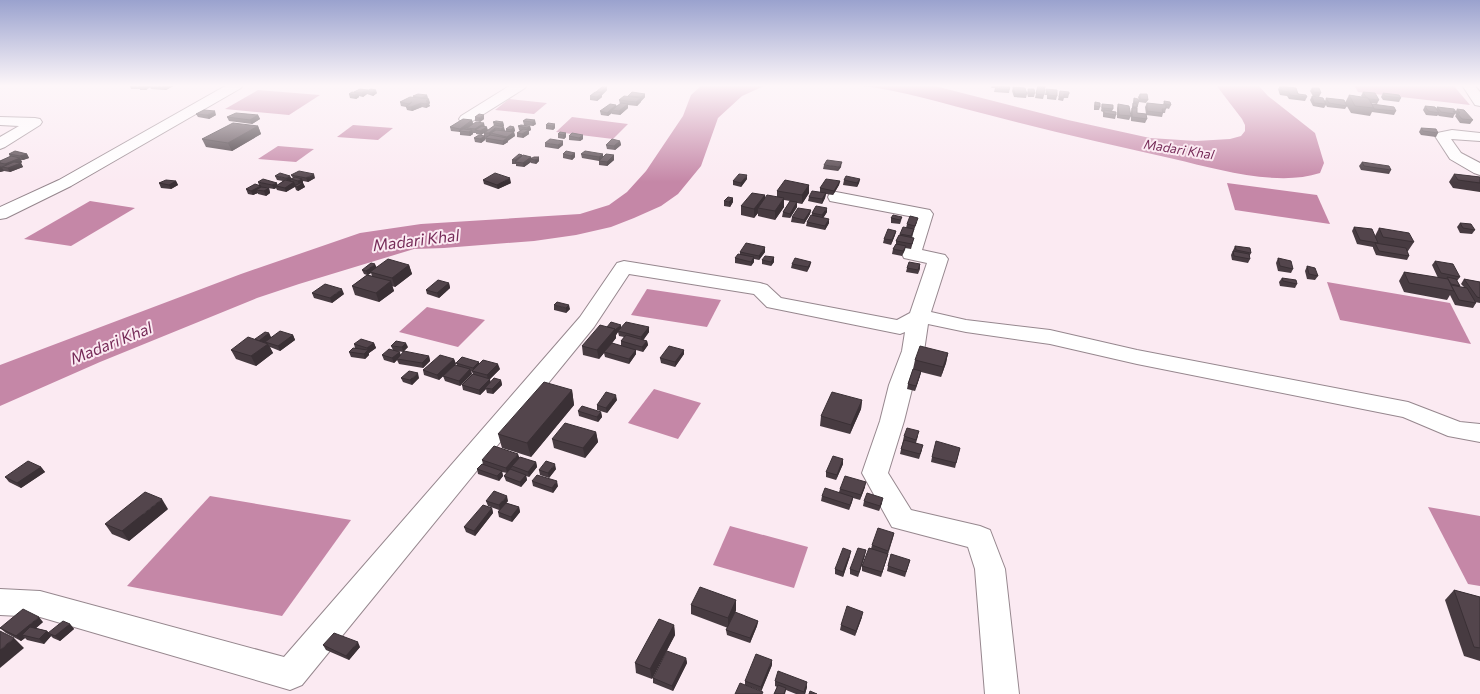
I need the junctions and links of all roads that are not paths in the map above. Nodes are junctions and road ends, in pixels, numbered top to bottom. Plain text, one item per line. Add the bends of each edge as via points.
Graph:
1 (179, 117) edge
2 (469, 117) edge
3 (466, 119) edge
4 (0, 121) edge
5 (1480, 137) edge
6 (0, 144) edge
7 (1480, 170) edge
8 (836, 198) dead end
9 (8, 204) edge
10 (0, 214) edge
11 (919, 316) junction
12 (1480, 433) edge
13 (0, 602) edge
14 (1002, 694) edge

1 - 9 street via 64,183
2 - 3 street
4 - 6 street via 35,122
5 - 7 street via 1452,134 1442,136 1455,156
8 - 11 street via 924,214 911,254 938,259
9 - 10 street
11 - 12 street via 966,326 1050,337 1137,358 1408,410 1457,430
11 - 13 street via 900,327 774,303 760,289 624,267 587,322 290,674 40,604
11 - 14 street via 913,351 875,473 902,519 980,538 990,569

